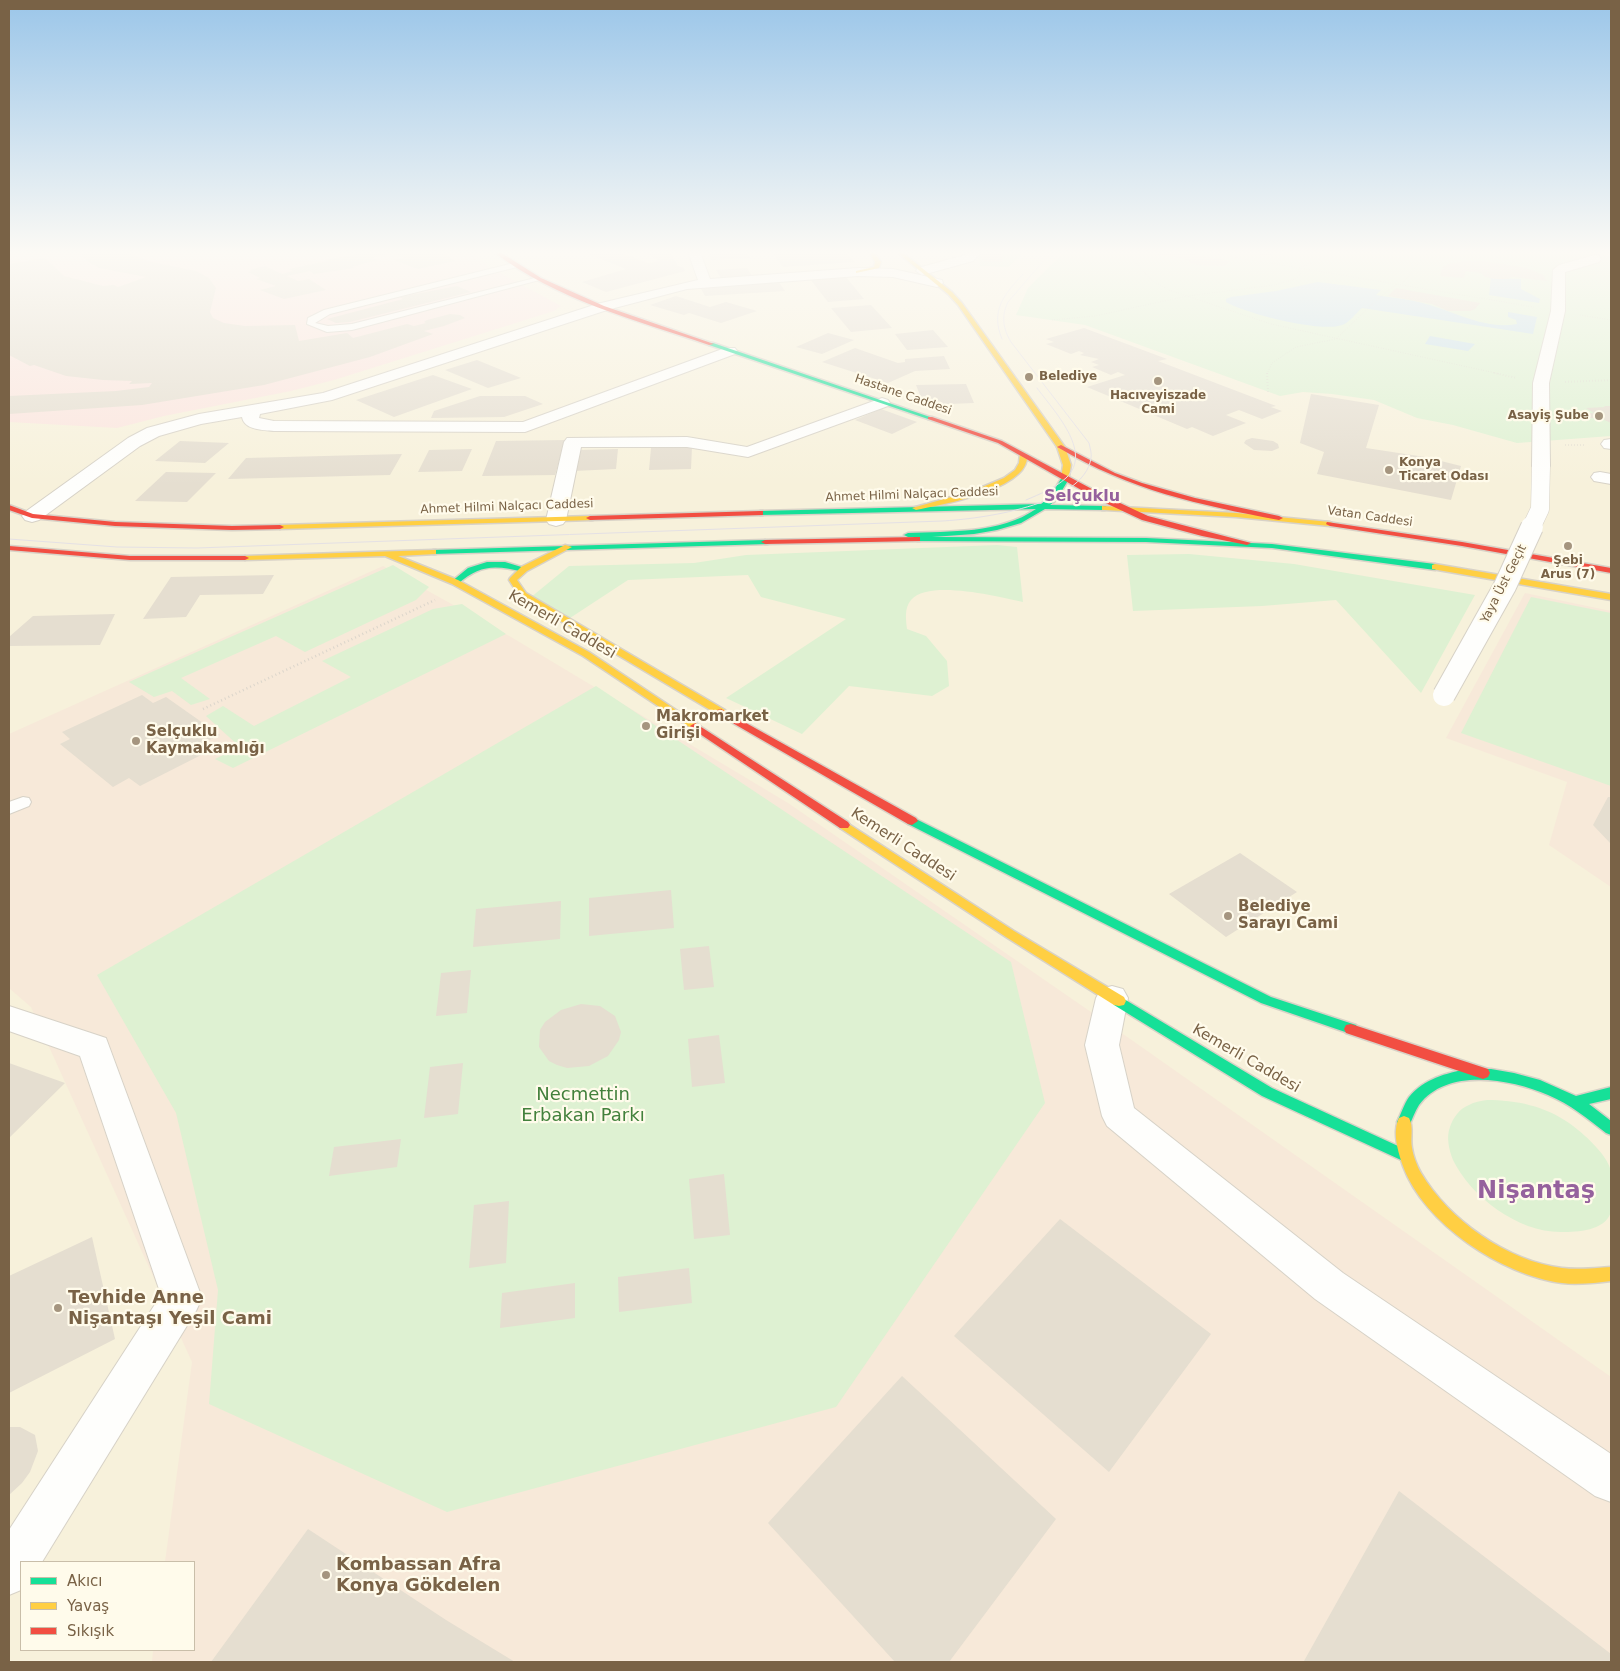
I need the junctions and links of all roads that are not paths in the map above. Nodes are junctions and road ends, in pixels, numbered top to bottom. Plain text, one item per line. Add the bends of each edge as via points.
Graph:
1 (532, 330) edge
2 (667, 330) edge
3 (978, 330) edge
4 (1554, 330) edge
5 (730, 352) junction
6 (882, 403) junction
7 (252, 411) junction
8 (1046, 428) junction
9 (1036, 438) dead end
10 (1000, 442) junction
11 (1022, 442) dead end
12 (1061, 447) junction
13 (1023, 455) junction
14 (1066, 479) junction
15 (1045, 506) junction
16 (9, 507) edge
17 (916, 508) junction
18 (1123, 509) junction
19 (32, 516) junction
20 (556, 520) junction
21 (1293, 520) junction
22 (857, 539) junction
23 (1272, 546) junction
24 (568, 547) junction
25 (9, 548) edge
26 (387, 554) junction
27 (524, 569) junction
28 (1611, 571) edge
29 (459, 584) junction
30 (1611, 597) edge
31 (1444, 696) dead end
32 (1112, 998) junction
33 (9, 1018) edge
34 (1483, 1073) junction
35 (1611, 1092) edge
36 (1574, 1102) junction
37 (1611, 1130) edge
38 (1406, 1156) junction
39 (1611, 1274) edge
40 (1594, 1278) junction
41 (1606, 1287) dead end
42 (1611, 1480) edge
43 (9, 1572) edge

1 - 7 street via 348,390
2 - 5 street, Hastane Caddesi
3 - 8 street
4 - 31 street, Yaya Üst Geçit, bridge via 1541,383 1540,508 1505,586
5 - 6 street, Hastane Caddesi
5 - 7 street via 525,427 274,426 257,424 250,419
6 - 10 street, Hastane Caddesi
6 - 20 street via 748,452 687,442 573,442
7 - 19 street via 199,419 153,432 134,442
8 - 9 street
8 - 12 street
10 - 11 street
10 - 13 street, Hastane Caddesi
12 - 14 street via 1067,458
12 - 21 street via 1098,470 1134,483
13 - 14 street, Hastane Caddesi
13 - 17 street via 1018,471 997,484
14 - 15 street
14 - 18 street, Hastane Caddesi
15 - 17 street, Ahmet Hilmi Nalçacı Caddesi
15 - 18 street, Ahmet Hilmi Nalçacı Caddesi
15 - 22 street via 1024,520 995,529
16 - 19 street, Ahmet Hilmi Nalçacı Caddesi
17 - 20 street, Ahmet Hilmi Nalçacı Caddesi
18 - 21 street, Vatan Caddesi
18 - 23 street via 1202,534
19 - 20 street, Ahmet Hilmi Nalçacı Caddesi via 115,524 232,528
21 - 28 street, Vatan Caddesi via 1373,530
22 - 23 street via 1085,539
22 - 24 street
23 - 30 street via 1476,573
24 - 26 street
24 - 27 street, Kemerli Caddesi
25 - 26 street via 130,558
26 - 29 street, Kemerli Caddesi
27 - 29 street via 504,563 480,565 462,573
27 - 34 street, Kemerli Caddesi via 513,580 523,595 722,714 931,832 1266,1000
29 - 32 street, Kemerli Caddesi via 586,654
32 - 38 street, Kemerli Caddesi via 1267,1092
32 - 42 street via 1102,1045 1119,1116 1329,1286
33 - 43 street via 94,1047 182,1298
34 - 36 street via 1513,1077 1544,1087
34 - 38 street via 1452,1076 1427,1087 1410,1104 1403,1128
35 - 36 street
36 - 37 street
38 - 40 street via 1421,1186 1444,1216 1477,1242 1515,1263 1556,1275
39 - 40 street
40 - 41 street

